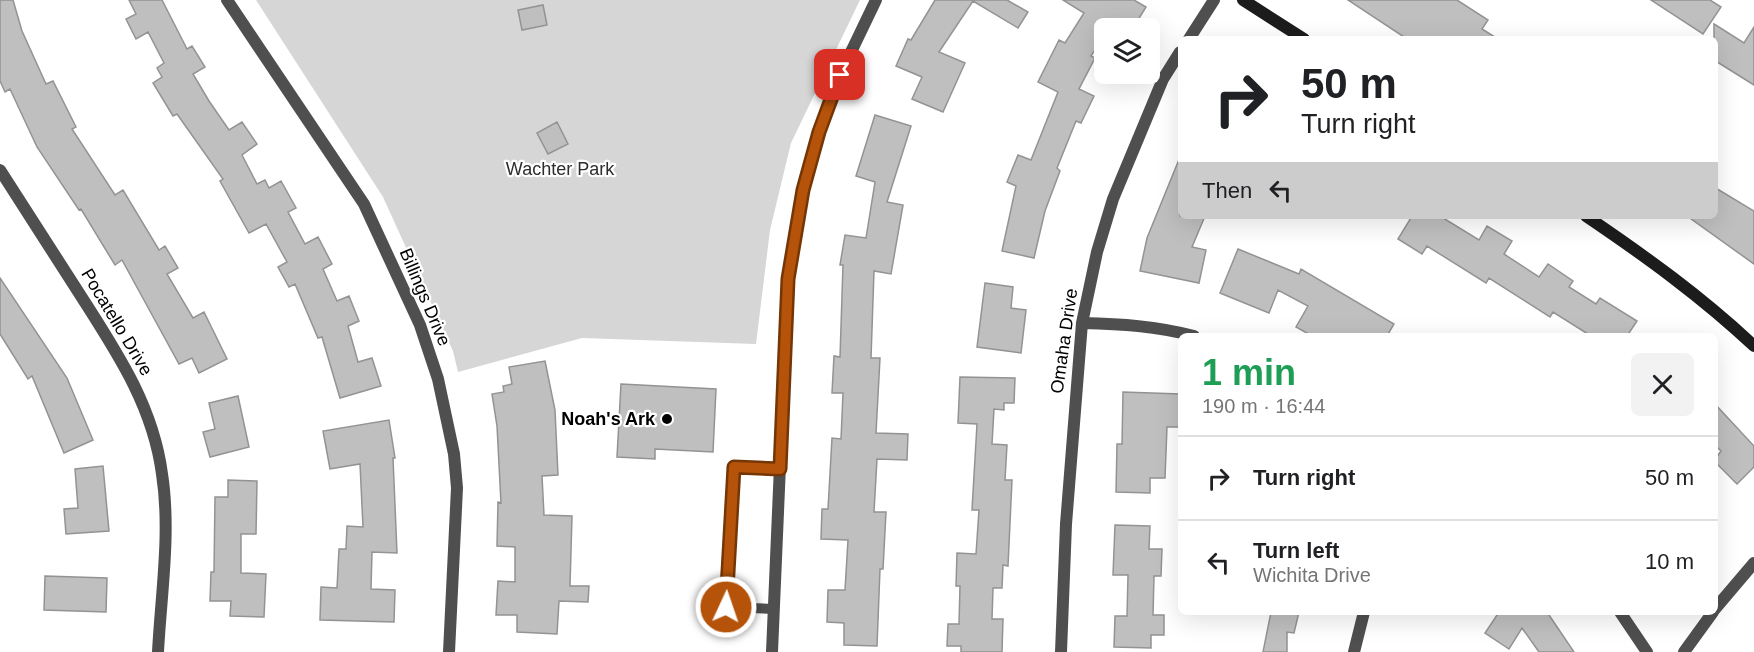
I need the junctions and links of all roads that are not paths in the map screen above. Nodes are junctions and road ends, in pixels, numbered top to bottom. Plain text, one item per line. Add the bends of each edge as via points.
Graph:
1 (227, 0) edge
2 (876, 0) edge
3 (1214, 0) edge
4 (1243, 0) edge
5 (1191, 36) edge
6 (1299, 36) edge
7 (1178, 55) edge
8 (0, 170) edge
9 (1590, 219) edge
10 (1082, 323) junction
11 (1182, 333) edge
12 (1754, 346) edge
13 (780, 469) junction
14 (1754, 563) edge
15 (1718, 606) edge
16 (774, 609) junction
17 (1363, 615) edge
18 (1622, 615) edge
19 (1711, 615) edge
20 (158, 652) edge
21 (449, 652) edge
22 (772, 652) edge
23 (1061, 652) edge
24 (1354, 652) edge
25 (1647, 652) edge
26 (1684, 652) edge

1 - 21 street, Billings Drive via 364,204 420,325 438,379 454,454 457,488
2 - 13 street via 840,75 803,190 788,279
3 - 5 street
4 - 6 street
7 - 10 street, Omaha Drive via 1163,79 1113,199 1096,252
8 - 20 street, Pocatello Drive via 125,365 155,436 165,513
9 - 12 street via 1655,263
10 - 11 street via 1124,323
10 - 23 street, Omaha Drive via 1066,524
13 - 16 street
13 - 16 lane via 734,467 726,607
14 - 15 street
16 - 22 street
17 - 24 street
18 - 25 street
19 - 26 street

